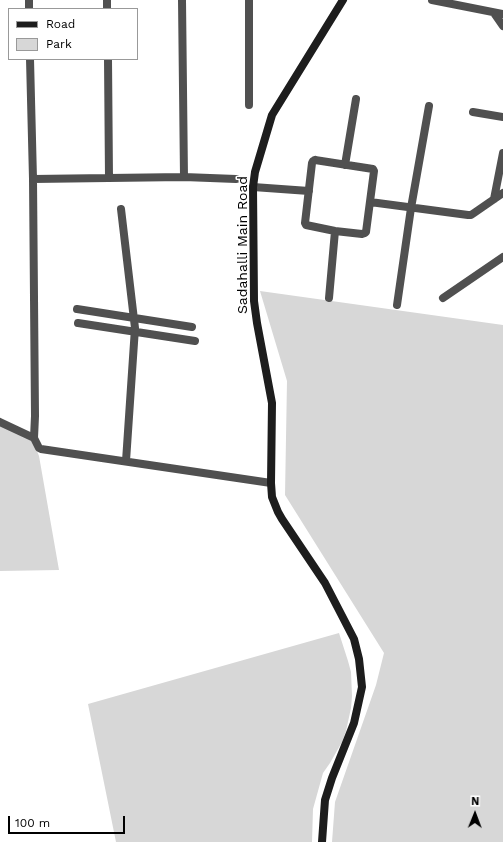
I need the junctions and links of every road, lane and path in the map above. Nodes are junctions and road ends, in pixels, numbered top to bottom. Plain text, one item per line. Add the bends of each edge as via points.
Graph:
1 (182, 0) edge
2 (249, 0) edge
3 (343, 0) edge
4 (432, 0) edge
5 (494, 13) junction
6 (503, 14) edge
7 (503, 26) edge
8 (30, 60) edge
9 (108, 60) edge
10 (356, 99) dead end
11 (249, 105) dead end
12 (429, 106) dead end
13 (473, 112) dead end
14 (503, 117) edge
15 (503, 153) edge
16 (345, 165) junction
17 (184, 177) junction
18 (110, 178) junction
19 (33, 179) junction
20 (236, 179) dead end
21 (253, 187) junction
22 (309, 191) junction
23 (503, 193) edge
24 (494, 199) junction
25 (370, 202) junction
26 (411, 208) junction
27 (121, 209) dead end
28 (335, 231) junction
29 (503, 257) edge
30 (329, 298) dead end
31 (443, 298) dead end
32 (397, 305) dead end
33 (77, 309) dead end
34 (134, 318) junction
35 (78, 323) dead end
36 (192, 327) dead end
37 (135, 332) junction
38 (195, 341) dead end
39 (0, 422) edge
40 (34, 438) junction
41 (126, 461) junction
42 (271, 483) junction
43 (322, 842) edge

1 - 17 street
2 - 11 street
3 - 21 street, Sadahalli Main Road via 272,115
4 - 5 street
5 - 6 street
5 - 7 street
8 - 19 street
9 - 18 street
10 - 16 street
12 - 26 street
13 - 14 street
15 - 24 street
16 - 22 street via 314,160
16 - 25 street via 373,169
17 - 18 street
17 - 20 street
18 - 19 street
19 - 40 street
21 - 22 street
21 - 42 street, Sadahalli Main Road via 254,301 272,403
22 - 28 street via 306,225
23 - 24 street
24 - 26 street via 471,215
25 - 26 street
25 - 28 street via 365,233
26 - 32 street
27 - 34 street
28 - 30 street
29 - 31 street
33 - 34 street
34 - 36 street
34 - 37 street
35 - 37 street
37 - 38 street
37 - 41 street
39 - 40 street
40 - 41 street via 41,449
41 - 42 street
42 - 43 street, Sadahalli Main Road via 272,497 278,512 325,583 354,639 359,659 362,687 354,723 325,800

